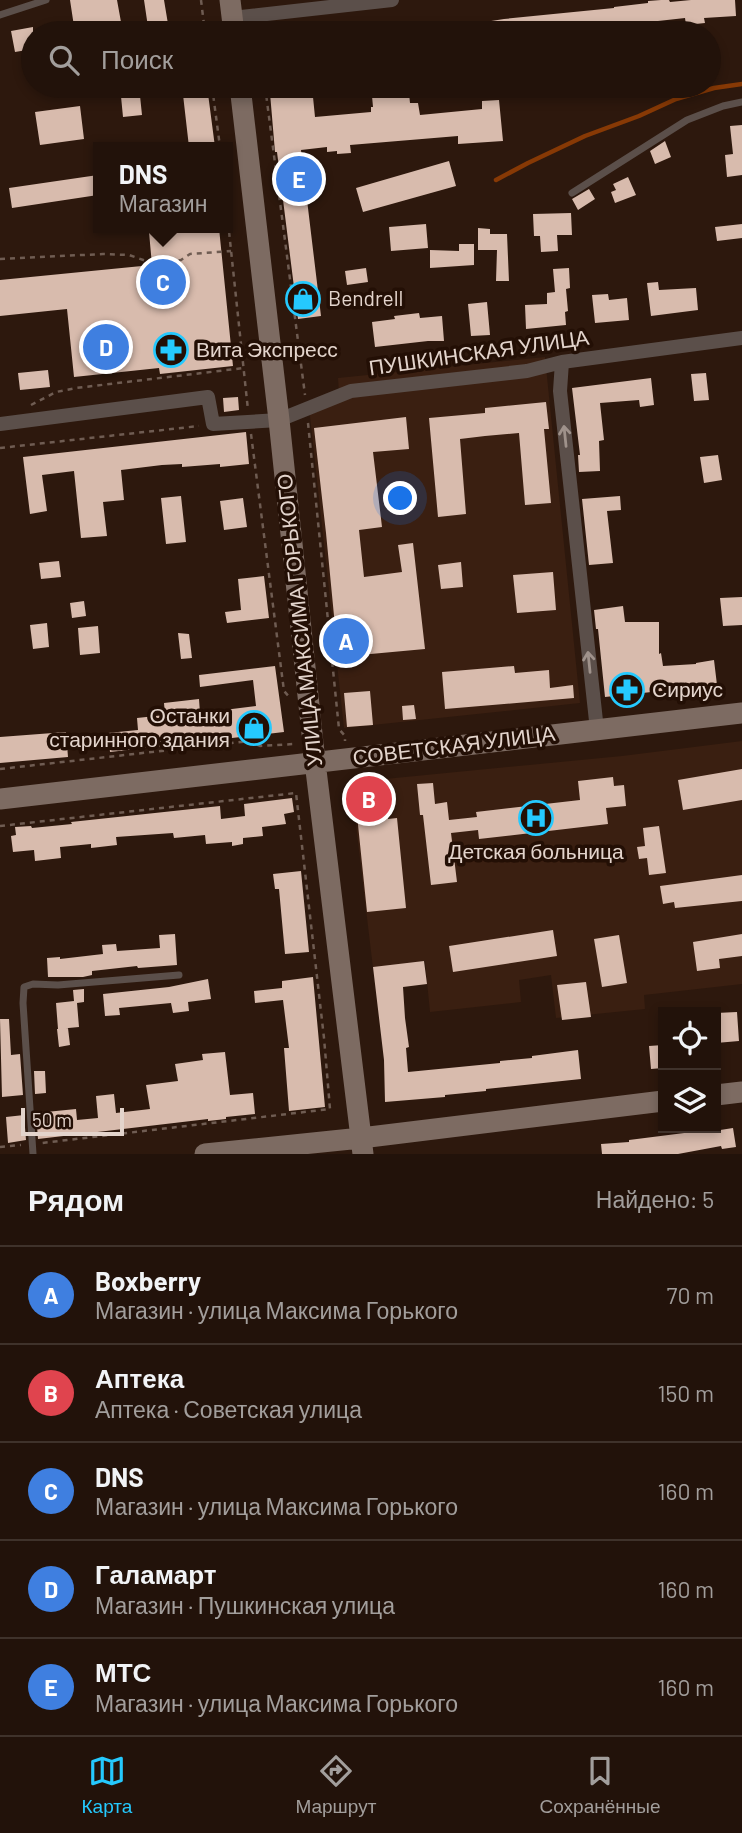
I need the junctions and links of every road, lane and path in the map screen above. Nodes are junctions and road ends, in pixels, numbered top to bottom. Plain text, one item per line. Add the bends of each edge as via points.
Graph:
1 (46, 0) edge
2 (201, 0) edge
3 (392, 0) edge
4 (0, 15) edge
5 (232, 17) edge
6 (204, 21) edge
7 (214, 98) edge
8 (241, 98) edge
9 (742, 102) edge
10 (219, 142) edge
11 (572, 193) dead end
12 (229, 233) edge
13 (231, 250) junction
14 (0, 259) edge
15 (742, 338) edge
16 (562, 362) junction
17 (244, 369) junction
18 (27, 407) dead end
19 (279, 419) junction
20 (250, 422) junction
21 (0, 424) edge
22 (213, 424) junction
23 (0, 447) edge
24 (294, 702) dead end
25 (742, 713) edge
26 (597, 730) junction
27 (298, 739) dead end
28 (315, 762) junction
29 (0, 769) edge
30 (0, 799) edge
31 (0, 827) edge
32 (179, 975) dead end
33 (742, 1092) edge
34 (721, 1094) edge
35 (658, 1102) edge
36 (33, 1144) junction
37 (362, 1146) edge
38 (0, 1147) edge
39 (33, 1154) edge
40 (205, 1154) edge

1 - 4 lane
2 - 6 path
3 - 5 street
7 - 10 path
8 - 19 street, УЛИЦА МАКСИМА ГОРЬКОГО
9 - 11 lane via 687,120
12 - 13 path
13 - 14 path via 149,262 103,254
13 - 17 path
15 - 16 street, ПУШКИНСКАЯ УЛИЦА
16 - 19 street, ПУШКИНСКАЯ УЛИЦА via 527,371 351,391
26 -> 16 street via 560,391
17 - 18 path via 76,388 56,392
17 - 20 path
19 - 20 street, ПУШКИНСКАЯ УЛИЦА
19 - 28 street, УЛИЦА МАКСИМА ГОРЬКОГО
20 - 22 street, ПУШКИНСКАЯ УЛИЦА
20 - 24 path via 284,691
21 - 22 street via 208,397
22 - 23 path
25 - 26 street, СОВЕТСКАЯ УЛИЦА
26 - 28 street, СОВЕТСКАЯ УЛИЦА
27 - 29 path via 292,746 260,746 250,740
28 - 30 street, СОВЕТСКАЯ УЛИЦА
28 - 37 street, УЛИЦА МАКСИМА ГОРЬКОГО
31 - 36 path via 296,793 324,1038 330,1109
32 - 36 lane via 24,987
33 - 34 street
35 - 37 street
36 - 38 path
36 - 39 lane
37 - 40 street

